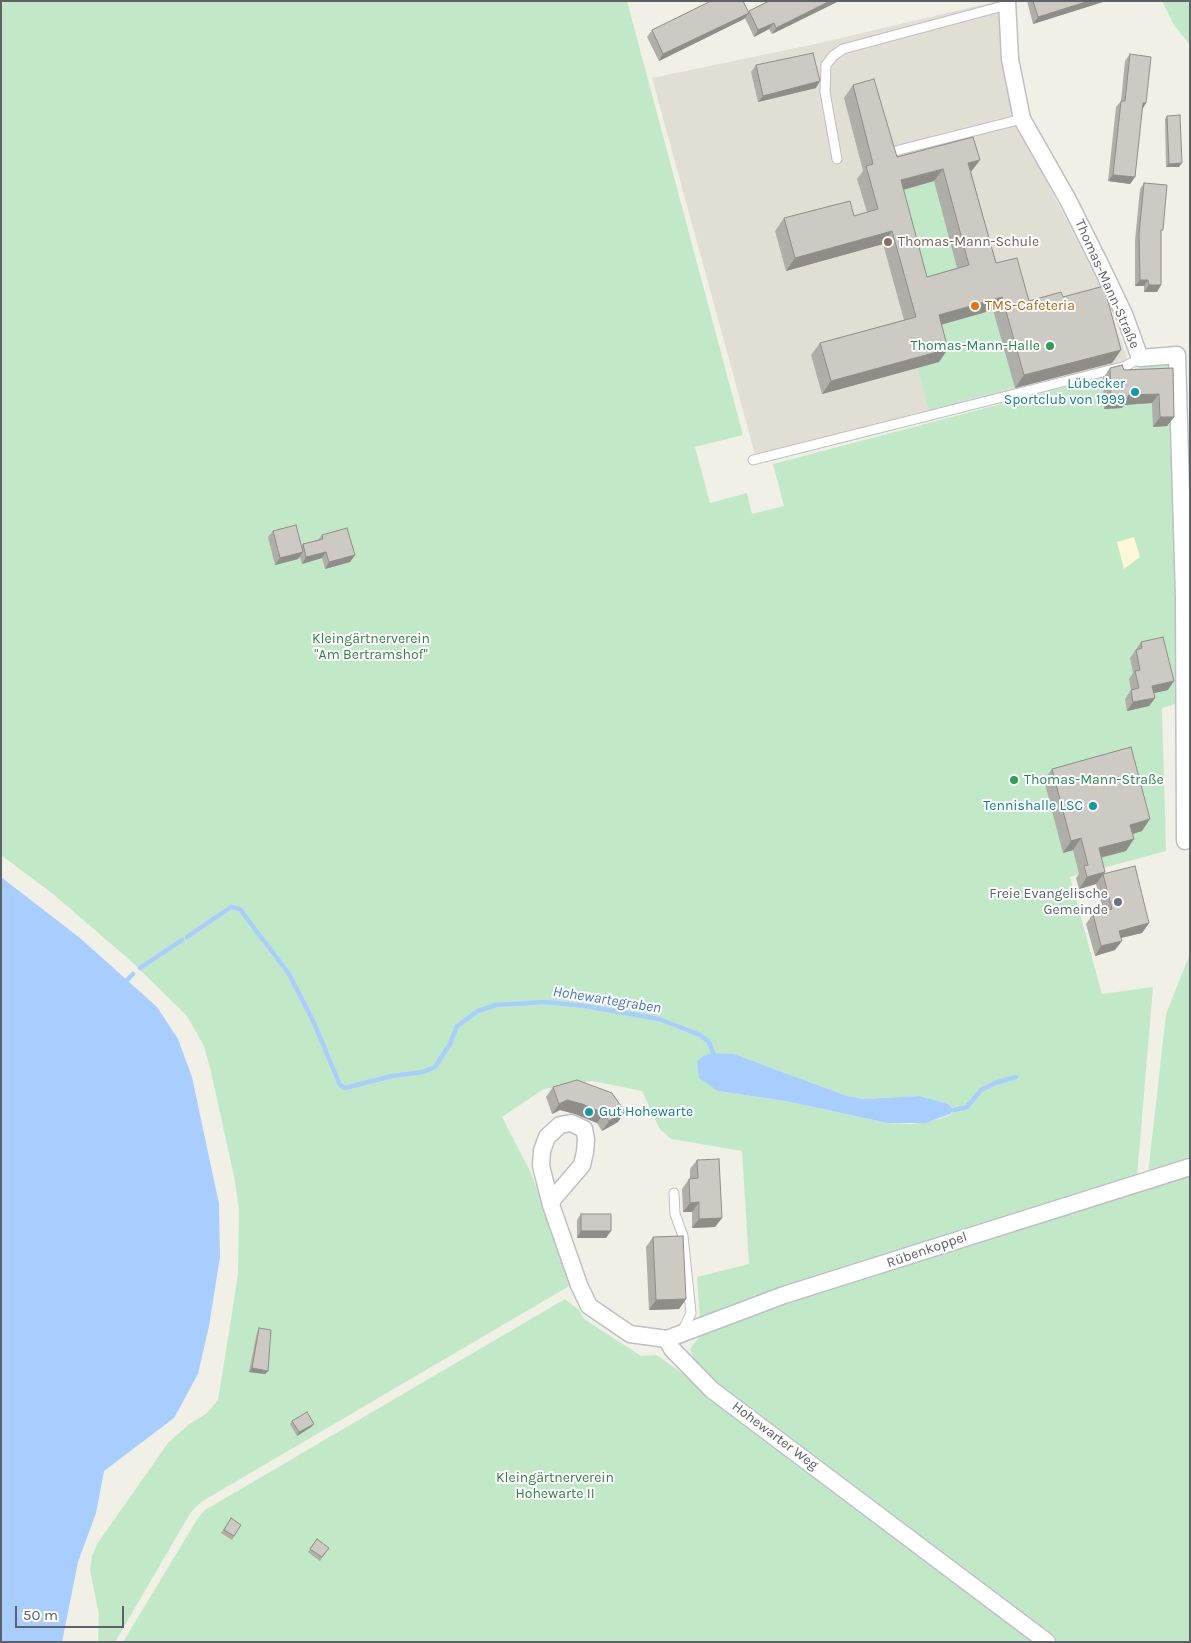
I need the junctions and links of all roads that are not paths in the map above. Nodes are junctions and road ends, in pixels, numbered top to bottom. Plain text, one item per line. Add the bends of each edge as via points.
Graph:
1 (1007, 3) edge
2 (1022, 120) junction
3 (895, 151) edge
4 (837, 159) dead end
5 (1140, 358) junction
6 (753, 460) dead end
7 (1185, 841) dead end
8 (1190, 1166) edge
9 (674, 1194) dead end
10 (551, 1205) dead end
11 (674, 1336) junction
12 (1048, 1642) edge

1 - 2 street, Thomas-Mann-Straße via 1010,59
1 - 4 lane via 843,49 833,56 826,66 825,92
2 - 3 lane
2 - 5 street, Thomas-Mann-Straße via 1101,266
5 - 6 lane via 1126,366
5 - 7 street, Thomas-Mann-Straße via 1177,355 1184,597
8 - 11 street, Rübenkoppel via 784,1295
9 - 11 lane via 675,1214 683,1236 691,1313
10 - 11 street via 578,1286 589,1306 630,1334
11 - 12 street, Hohewarter Weg via 672,1349 712,1390

